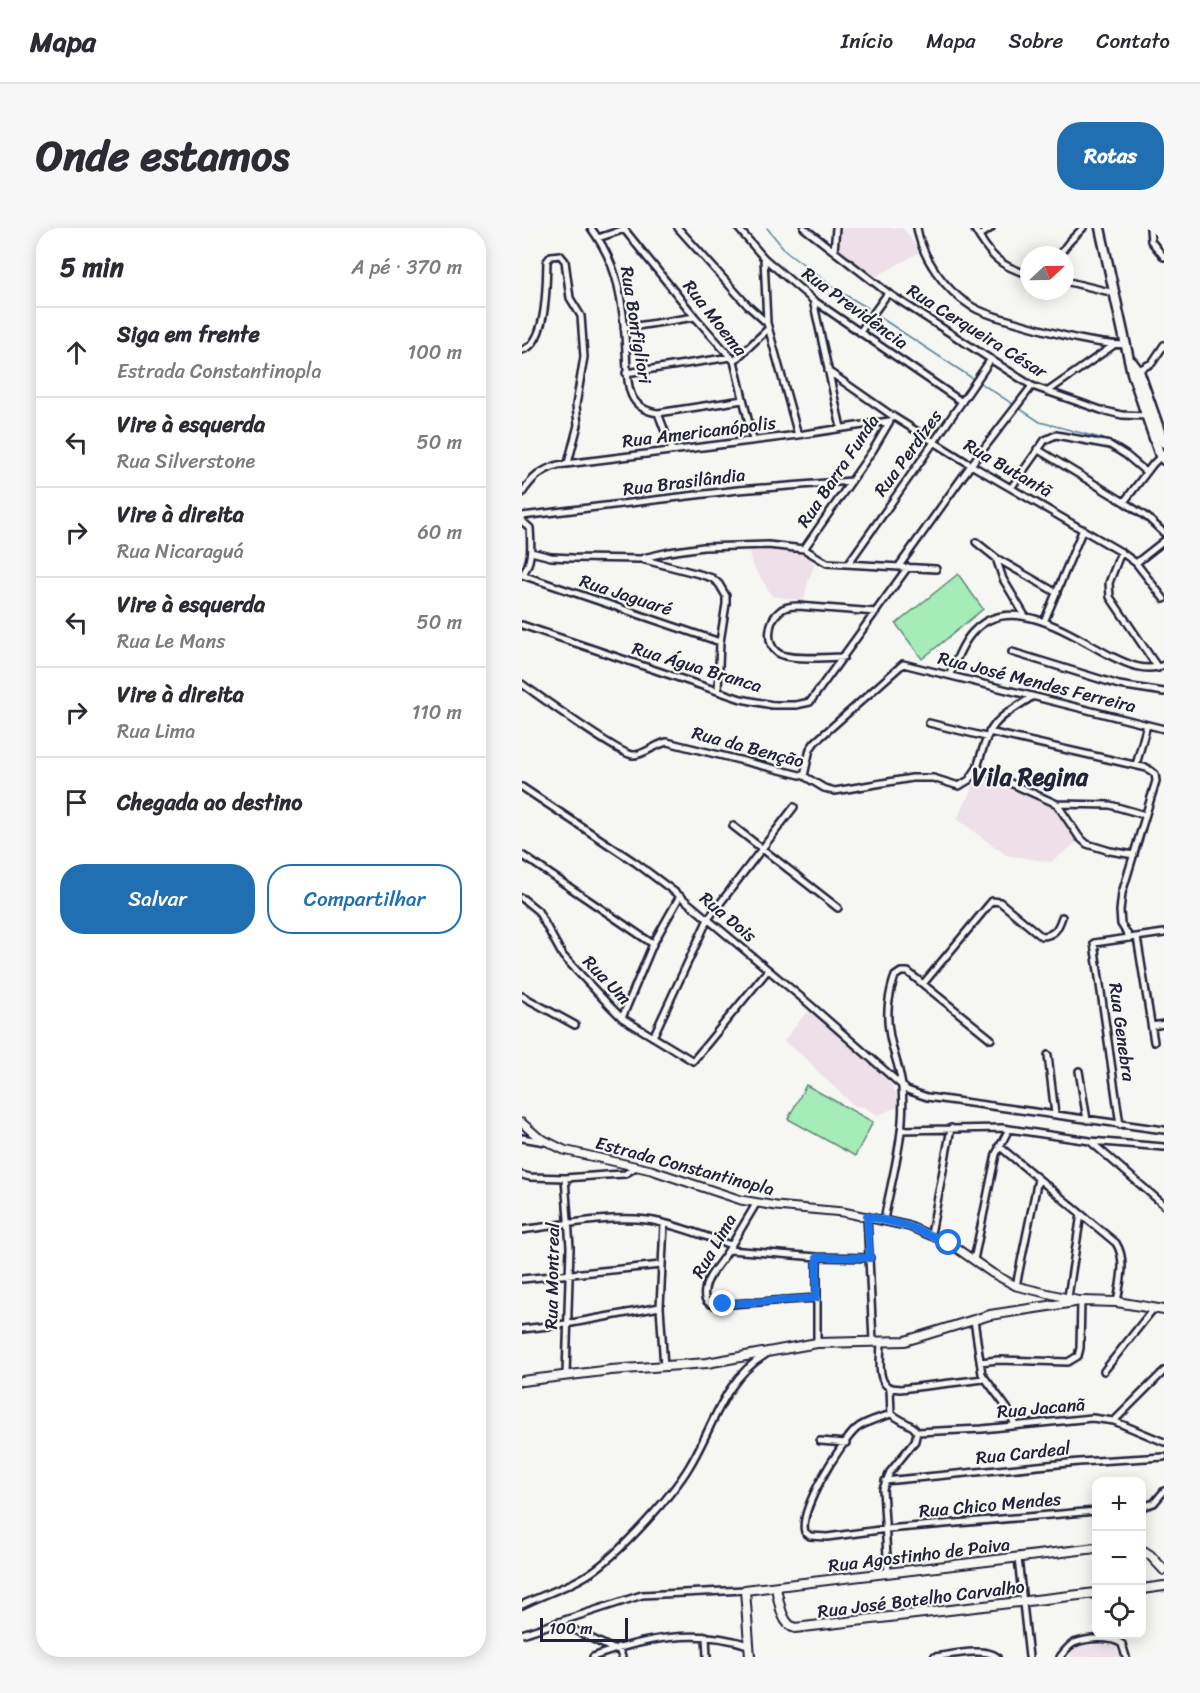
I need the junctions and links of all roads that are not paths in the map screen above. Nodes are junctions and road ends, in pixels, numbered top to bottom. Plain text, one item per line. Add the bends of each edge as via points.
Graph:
1 (591, 228) edge
2 (678, 228) edge
3 (738, 228) edge
4 (804, 228) edge
5 (836, 228) edge
6 (917, 228) edge
7 (974, 228) edge
8 (991, 228) edge
9 (1083, 228) edge
10 (1100, 228) edge
11 (1150, 228) edge
12 (626, 229) edge
13 (979, 236) junction
14 (598, 238) junction
15 (1066, 246) edge
16 (834, 251) junction
17 (1164, 257) edge
18 (764, 258) junction
19 (1020, 272) edge
20 (1074, 283) edge
21 (888, 293) junction
22 (1114, 293) junction
23 (813, 300) junction
24 (696, 318) junction
25 (768, 326) junction
26 (624, 328) junction
27 (861, 332) junction
28 (1115, 344) junction
29 (1126, 345) junction
30 (1164, 345) edge
31 (522, 350) edge
32 (732, 359) junction
33 (991, 359) junction
34 (828, 371) junction
35 (1136, 372) junction
36 (626, 374) junction
37 (1032, 386) junction
38 (1047, 392) junction
39 (743, 400) junction
40 (962, 402) junction
41 (658, 413) junction
42 (1150, 415) junction
43 (892, 419) junction
44 (841, 428) junction
45 (798, 435) junction
46 (753, 440) junction
47 (1161, 440) edge
48 (935, 443) junction
49 (1037, 449) junction
50 (672, 450) junction
51 (1163, 456) edge
52 (568, 463) junction
53 (971, 465) junction
54 (1146, 472) junction
55 (851, 481) junction
56 (1011, 488) junction
57 (522, 493) edge
58 (1124, 502) junction
59 (522, 519) edge
60 (1083, 530) junction
61 (1164, 533) edge
62 (1164, 541) edge
63 (976, 542) dead end
64 (804, 549) junction
65 (531, 552) junction
66 (1121, 552) junction
67 (996, 558) junction
68 (641, 559) junction
69 (1136, 563) junction
70 (848, 564) junction
71 (899, 566) junction
72 (908, 567) junction
73 (936, 569) dead end
74 (522, 575) edge
75 (1057, 593) junction
76 (1164, 599) edge
77 (876, 612) junction
78 (1025, 616) junction
79 (1044, 622) junction
80 (522, 625) edge
81 (720, 642) junction
82 (1012, 652) dead end
83 (844, 657) junction
84 (1161, 667) edge
85 (950, 674) junction
86 (522, 684) edge
87 (718, 691) junction
88 (1164, 692) edge
89 (1032, 697) junction
90 (929, 723) dead end
91 (1147, 725) junction
92 (1164, 729) edge
93 (987, 734) junction
94 (1136, 765) junction
95 (977, 768) junction
96 (804, 776) junction
97 (522, 787) edge
98 (1057, 804) junction
99 (794, 807) dead end
100 (1145, 815) junction
101 (733, 826) dead end
102 (762, 849) junction
103 (522, 855) edge
104 (1134, 855) junction
105 (680, 896) junction
106 (522, 898) edge
107 (838, 908) dead end
108 (1062, 917) dead end
109 (708, 919) junction
110 (1164, 933) edge
111 (1137, 937) junction
112 (1130, 938) junction
113 (653, 944) junction
114 (768, 970) junction
115 (923, 984) junction
116 (522, 996) edge
117 (622, 1017) junction
118 (1164, 1024) edge
119 (575, 1025) dead end
120 (1152, 1026) junction
121 (653, 1036) junction
122 (991, 1039) dead end
123 (1154, 1042) dead end
124 (1048, 1055) dead end
125 (1079, 1071) dead end
126 (902, 1086) junction
127 (1055, 1114) junction
128 (1087, 1120) junction
129 (522, 1123) edge
130 (1120, 1125) junction
131 (951, 1128) junction
132 (1009, 1129) junction
133 (902, 1130) junction
134 (1164, 1131) edge
135 (522, 1138) edge
136 (1090, 1141) junction
137 (552, 1145) junction
138 (999, 1146) junction
139 (1164, 1147) edge
140 (636, 1167) junction
141 (522, 1177) edge
142 (565, 1178) junction
143 (1038, 1179) junction
144 (1163, 1202) edge
145 (756, 1204) junction
146 (1081, 1214) junction
147 (867, 1216) junction
148 (884, 1220) junction
149 (569, 1223) junction
150 (664, 1224) junction
151 (522, 1230) edge
152 (931, 1234) junction
153 (730, 1247) junction
154 (817, 1257) junction
155 (870, 1258) junction
156 (974, 1260) junction
157 (661, 1265) junction
158 (568, 1274) junction
159 (522, 1279) edge
160 (1016, 1286) junction
161 (1068, 1297) junction
162 (816, 1298) junction
163 (1081, 1301) junction
164 (1117, 1302) junction
165 (660, 1307) junction
166 (1154, 1308) junction
167 (1164, 1310) edge
168 (974, 1320) junction
169 (566, 1324) junction
170 (522, 1329) edge
171 (877, 1341) junction
172 (817, 1343) junction
173 (771, 1351) junction
174 (980, 1362) junction
175 (664, 1367) junction
176 (1104, 1371) dead end
177 (1164, 1371) edge
178 (566, 1375) junction
179 (984, 1379) junction
180 (522, 1381) edge
181 (890, 1388) junction
182 (891, 1414) junction
183 (1114, 1421) junction
184 (1015, 1425) junction
185 (917, 1432) junction
186 (820, 1441) dead end
187 (1164, 1442) edge
188 (846, 1443) junction
189 (1164, 1457) edge
190 (885, 1481) junction
191 (1164, 1491) edge
192 (1146, 1506) edge
193 (1092, 1511) edge
194 (887, 1532) junction
195 (1092, 1549) edge
196 (1146, 1552) edge
197 (1018, 1558) junction
198 (1164, 1570) edge
199 (888, 1573) junction
200 (1164, 1586) edge
201 (776, 1588) junction
202 (1146, 1588) edge
203 (745, 1590) junction
204 (1092, 1594) edge
205 (1024, 1602) junction
206 (522, 1605) edge
207 (558, 1622) junction
208 (522, 1634) edge
209 (706, 1636) junction
210 (748, 1645) junction
211 (616, 1648) junction
212 (593, 1657) edge
213 (622, 1657) edge
214 (707, 1657) edge
215 (750, 1657) edge
216 (934, 1657) edge
217 (997, 1657) edge
218 (1029, 1657) edge
219 (1060, 1657) edge
220 (1126, 1657) edge

1 - 14 street, Rua Bonfigliori
2 - 25 street
3 - 18 street, Rua Previdência
4 - 16 street, Rua Cerqueira César
5 - 16 street
6 - 28 street via 936,272 970,305 984,313 1056,334
7 - 13 street
8 - 13 street
9 - 15 street
10 - 22 main road
11 - 17 street via 1151,241
12 - 14 street
12 - 24 street, Rua Moema
13 - 19 street via 1001,264
14 - 26 street, Rua Bonfigliori via 615,272
16 - 21 street, Rua Cerqueira César
18 - 23 street, Rua Previdência
18 - 25 street
20 - 22 street
21 - 27 street
21 - 33 street, Rua Cerqueira César
22 - 29 main road
23 - 27 street, Rua Previdência
23 - 34 street
24 - 26 street
24 - 32 street, Rua Moema
25 - 32 street
25 - 45 street
26 - 36 street, Rua Bonfigliori
27 - 40 street, Rua Previdência
28 - 29 street
28 - 38 street
29 - 35 main road
30 - 35 street via 1152,363
31 - 52 street via 531,346 542,323 547,261 560,255 567,268 570,298 582,322 584,357 576,405 578,425
32 - 36 street
32 - 39 street, Rua Moema
33 - 37 street, Rua Cerqueira César
33 - 40 street, Rua Perdizes
34 - 43 street, Rua Butantã
34 - 44 street
35 - 42 main road
36 - 41 street, Rua Bonfigliori via 631,393 643,408
37 - 38 street, Rua Cerqueira César
37 - 53 street
38 - 42 street, Rua Cerqueira César via 1122,415
39 - 41 street
39 - 46 street, Rua Moema
40 - 48 street, Rua Perdizes
41 - 50 street
42 - 47 main road
43 - 44 street, Rua Americanópolis
43 - 48 street, Rua Butantã
43 - 55 street, Rua Barra Funda
44 - 45 street, Rua Americanópolis
45 - 46 street, Rua Americanópolis
46 - 50 street, Rua Americanópolis
47 - 51 main road
48 - 53 street, Rua Butantã
48 - 70 street, Rua Perdizes
49 - 54 street via 1053,436 1101,442 1119,449
49 - 56 street
49 - 58 street
50 - 52 street, Rua Americanópolis
51 - 54 street
52 - 57 street, Rua Americanópolis via 540,472
53 - 56 street, Rua Butantã
53 - 71 street
54 - 58 street
55 - 59 street, Rua Brasilândia via 738,490
55 - 64 street, Rua Barra Funda
56 - 60 street, Rua Butantã
58 - 61 street
59 - 65 street via 530,528
60 - 66 street, Rua Butantã
60 - 75 street
62 - 69 street
63 - 67 street
64 - 68 street via 718,545
64 - 70 street, Rua Barra Funda via 827,563
65 - 68 street via 551,557
65 - 74 street
66 - 69 street, Rua Butantã
66 - 84 street via 1108,593 1125,622
67 - 75 street
67 - 78 street via 1003,579
68 - 81 street via 699,574 719,584 726,596
69 - 76 street, Rua Butantã
70 - 71 street, Rua Barra Funda
71 - 72 street, Rua Barra Funda
72 - 73 street, Rua Barra Funda
72 - 77 street, Rua Água Branca
74 - 81 street, Rua Jaguaré
75 - 79 street
77 - 83 street, Rua Água Branca
77 - 83 street via 798,606 785,608 770,626 770,639 779,654
78 - 79 street
78 - 85 street via 1007,615 981,625 969,637
79 - 84 street via 1130,664
80 - 87 street, Rua Água Branca
81 - 87 street
82 - 88 street via 1119,685
83 - 87 street, Rua Água Branca via 807,704 772,705
85 - 89 street, Rua José Mendes Ferreira
85 - 96 street, Rua José Mendes Ferreira via 903,664 815,742
86 - 96 street, Rua da Benção via 631,756 667,742
89 - 91 street, Rua José Mendes Ferreira
89 - 93 street via 1001,717
90 - 93 street
91 - 92 street, Rua José Mendes Ferreira
91 - 94 street
93 - 94 street
93 - 95 street
94 - 100 street via 1150,769 1156,777
95 - 96 street, Rua da Benção via 959,786 918,778 835,791
95 - 98 street
97 - 105 street, Rua Dois
98 - 100 street via 1110,805
98 - 104 street via 1087,844
99 - 102 street
100 - 104 street
101 - 102 street
102 - 107 street
102 - 109 street
103 - 113 street
104 - 112 street via 1121,902 1121,924
105 - 109 street, Rua Dois
105 - 113 street
106 - 117 street, Rua Um via 538,911 563,956
108 - 115 street via 1058,929 1041,936 1000,902 992,901
109 - 114 street, Rua Dois
109 - 121 street
110 - 111 street
111 - 112 street
111 - 120 street
112 - 130 street, Rua Genebra via 1094,943
113 - 117 street
114 - 121 street, Rua Um via 693,1061
114 - 126 street, Rua Dois
115 - 122 street
115 - 126 street via 908,972 901,972 892,984 888,1029
116 - 119 street
117 - 121 street, Rua Um
118 - 120 street
120 - 123 street
124 - 127 street
125 - 128 street
126 - 127 street via 927,1096
126 - 133 street
127 - 128 street
128 - 130 street
129 - 137 street, Estrada Constantinopla
130 - 134 street
131 - 132 street
131 - 133 street
131 - 152 street
132 - 136 street
132 - 138 street
133 - 148 street
135 - 137 street
136 - 139 street
136 - 144 street
137 - 140 street, Estrada Constantinopla
138 - 143 street
138 - 156 street
140 - 142 street via 625,1174
140 - 145 street, Estrada Constantinopla
141 - 142 street
142 - 149 street, Rua Montreal
143 - 146 street
143 - 160 street
145 - 147 street, Estrada Constantinopla
145 - 153 street, Rua Lima
146 - 161 street
146 - 164 street via 1120,1249 1123,1262
147 - 148 street, Estrada Constantinopla
147 - 155 street
148 - 152 street, Estrada Constantinopla
149 - 150 street via 640,1219
149 - 151 street
149 - 158 street, Rua Montreal
150 - 153 street
150 - 157 street
152 - 156 street, Estrada Constantinopla
153 - 154 street
153 - 162 street, Rua Lima via 707,1282 704,1294 709,1304
154 - 155 street
154 - 162 street
155 - 171 street
156 - 160 street, Estrada Constantinopla
157 - 158 street
157 - 165 street
158 - 159 street
158 - 169 street, Rua Montreal
160 - 161 street, Estrada Constantinopla
161 - 163 street, Estrada Constantinopla
162 - 172 street
163 - 164 main road
163 - 168 main road
163 - 174 street via 1079,1353 1074,1359
164 - 166 main road
165 - 169 street
165 - 175 street
166 - 167 main road
166 - 176 street
168 - 171 main road via 905,1341
168 - 174 street
169 - 170 street
169 - 178 street, Rua Montreal
171 - 172 main road
171 - 181 street via 882,1374
172 - 173 main road
173 - 175 main road via 706,1364
173 - 206 street via 750,1365 729,1388 689,1468 637,1530 597,1568
174 - 179 street
175 - 178 main road
177 - 183 street
178 - 180 main road
179 - 181 street
179 - 184 street via 1008,1408
181 - 182 street
182 - 185 street
182 - 188 street via 860,1426
183 - 184 street, Rua Jacanã via 1078,1418
183 - 187 street, Rua Jacanã
184 - 185 street, Rua Jacanã
185 - 190 street via 915,1442
186 - 188 street
188 - 194 street, Rua Chico Mendes via 808,1505 805,1532 827,1537
189 - 190 street, Rua Cardeal
190 - 194 street
191 - 192 street
193 - 194 street, Rua Chico Mendes
194 - 199 street
195 - 197 main road, Rua Agostinho de Paiva
196 - 198 main road
197 - 199 main road, Rua Agostinho de Paiva
197 - 205 street
199 - 201 main road, Rua Agostinho de Paiva
200 - 202 main road
201 - 203 main road, Rua Agostinho de Paiva
201 - 205 main road, Rua José Botelho Carvalho via 785,1620 795,1628
203 - 207 street via 642,1595
203 - 210 main road
204 - 205 main road, Rua José Botelho Carvalho
205 - 218 street
207 - 208 street
207 - 211 street
209 - 210 street
209 - 211 street via 665,1636
209 - 214 street
210 - 215 main road
211 - 212 street
211 - 213 street
216 - 217 street via 981,1652
219 - 220 street via 1075,1643 1108,1639 1122,1644

